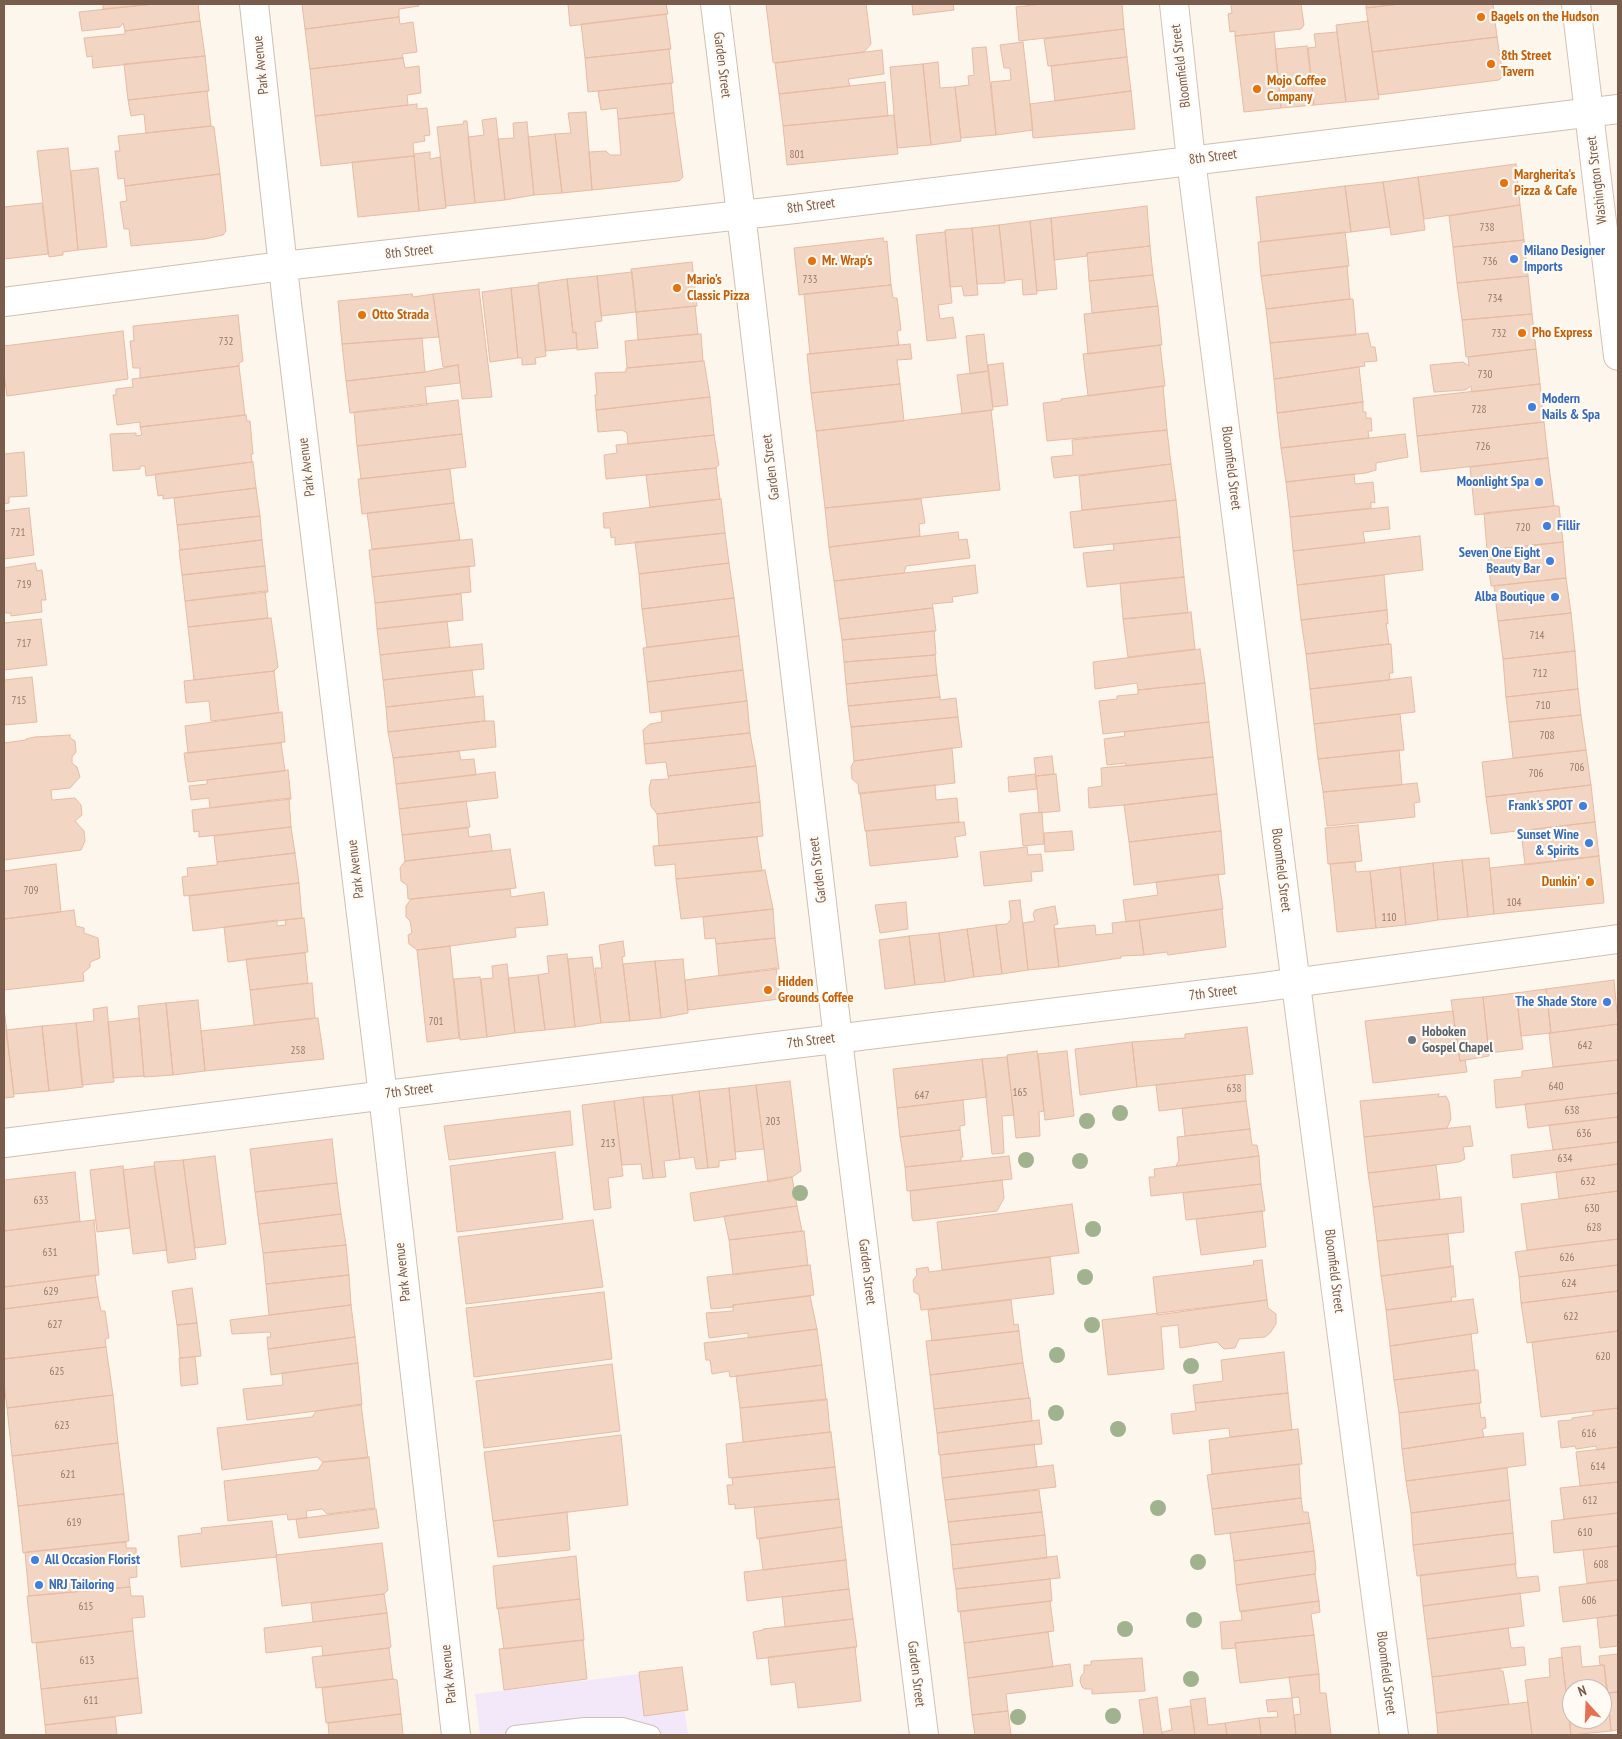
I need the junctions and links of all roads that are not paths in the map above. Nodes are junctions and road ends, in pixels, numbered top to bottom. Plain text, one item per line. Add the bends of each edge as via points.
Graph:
1 (254, 4) edge
2 (714, 4) edge
3 (1174, 4) edge
4 (1576, 4) edge
5 (1618, 109) edge
6 (1588, 112) junction
7 (1191, 160) junction
8 (741, 215) junction
9 (283, 266) junction
10 (4, 302) edge
11 (1618, 356) edge
12 (1618, 939) edge
13 (1296, 983) junction
14 (838, 1038) junction
15 (383, 1095) junction
16 (4, 1143) edge
17 (456, 1735) edge
18 (515, 1735) edge
19 (651, 1735) edge
20 (924, 1735) edge
21 (1394, 1735) edge

1 - 9 street, Park Avenue
2 - 8 street, Garden Street
3 - 7 street, Bloomfield Street
4 - 6 street, Washington Street
5 - 6 street, 8th Street
6 - 7 street, 8th Street
6 - 11 street, Washington Street
7 - 8 street, 8th Street
7 - 13 street, Bloomfield Street
8 - 9 street, 8th Street
8 - 14 street, Garden Street
9 - 10 street, 8th Street
9 - 15 street, Park Avenue
12 - 13 street, 7th Street
13 - 14 street, 7th Street
13 - 21 street, Bloomfield Street
14 - 15 street, 7th Street
14 - 20 street, Garden Street
15 - 16 street, 7th Street
15 - 17 street, Park Avenue
18 - 19 lane via 604,1727

